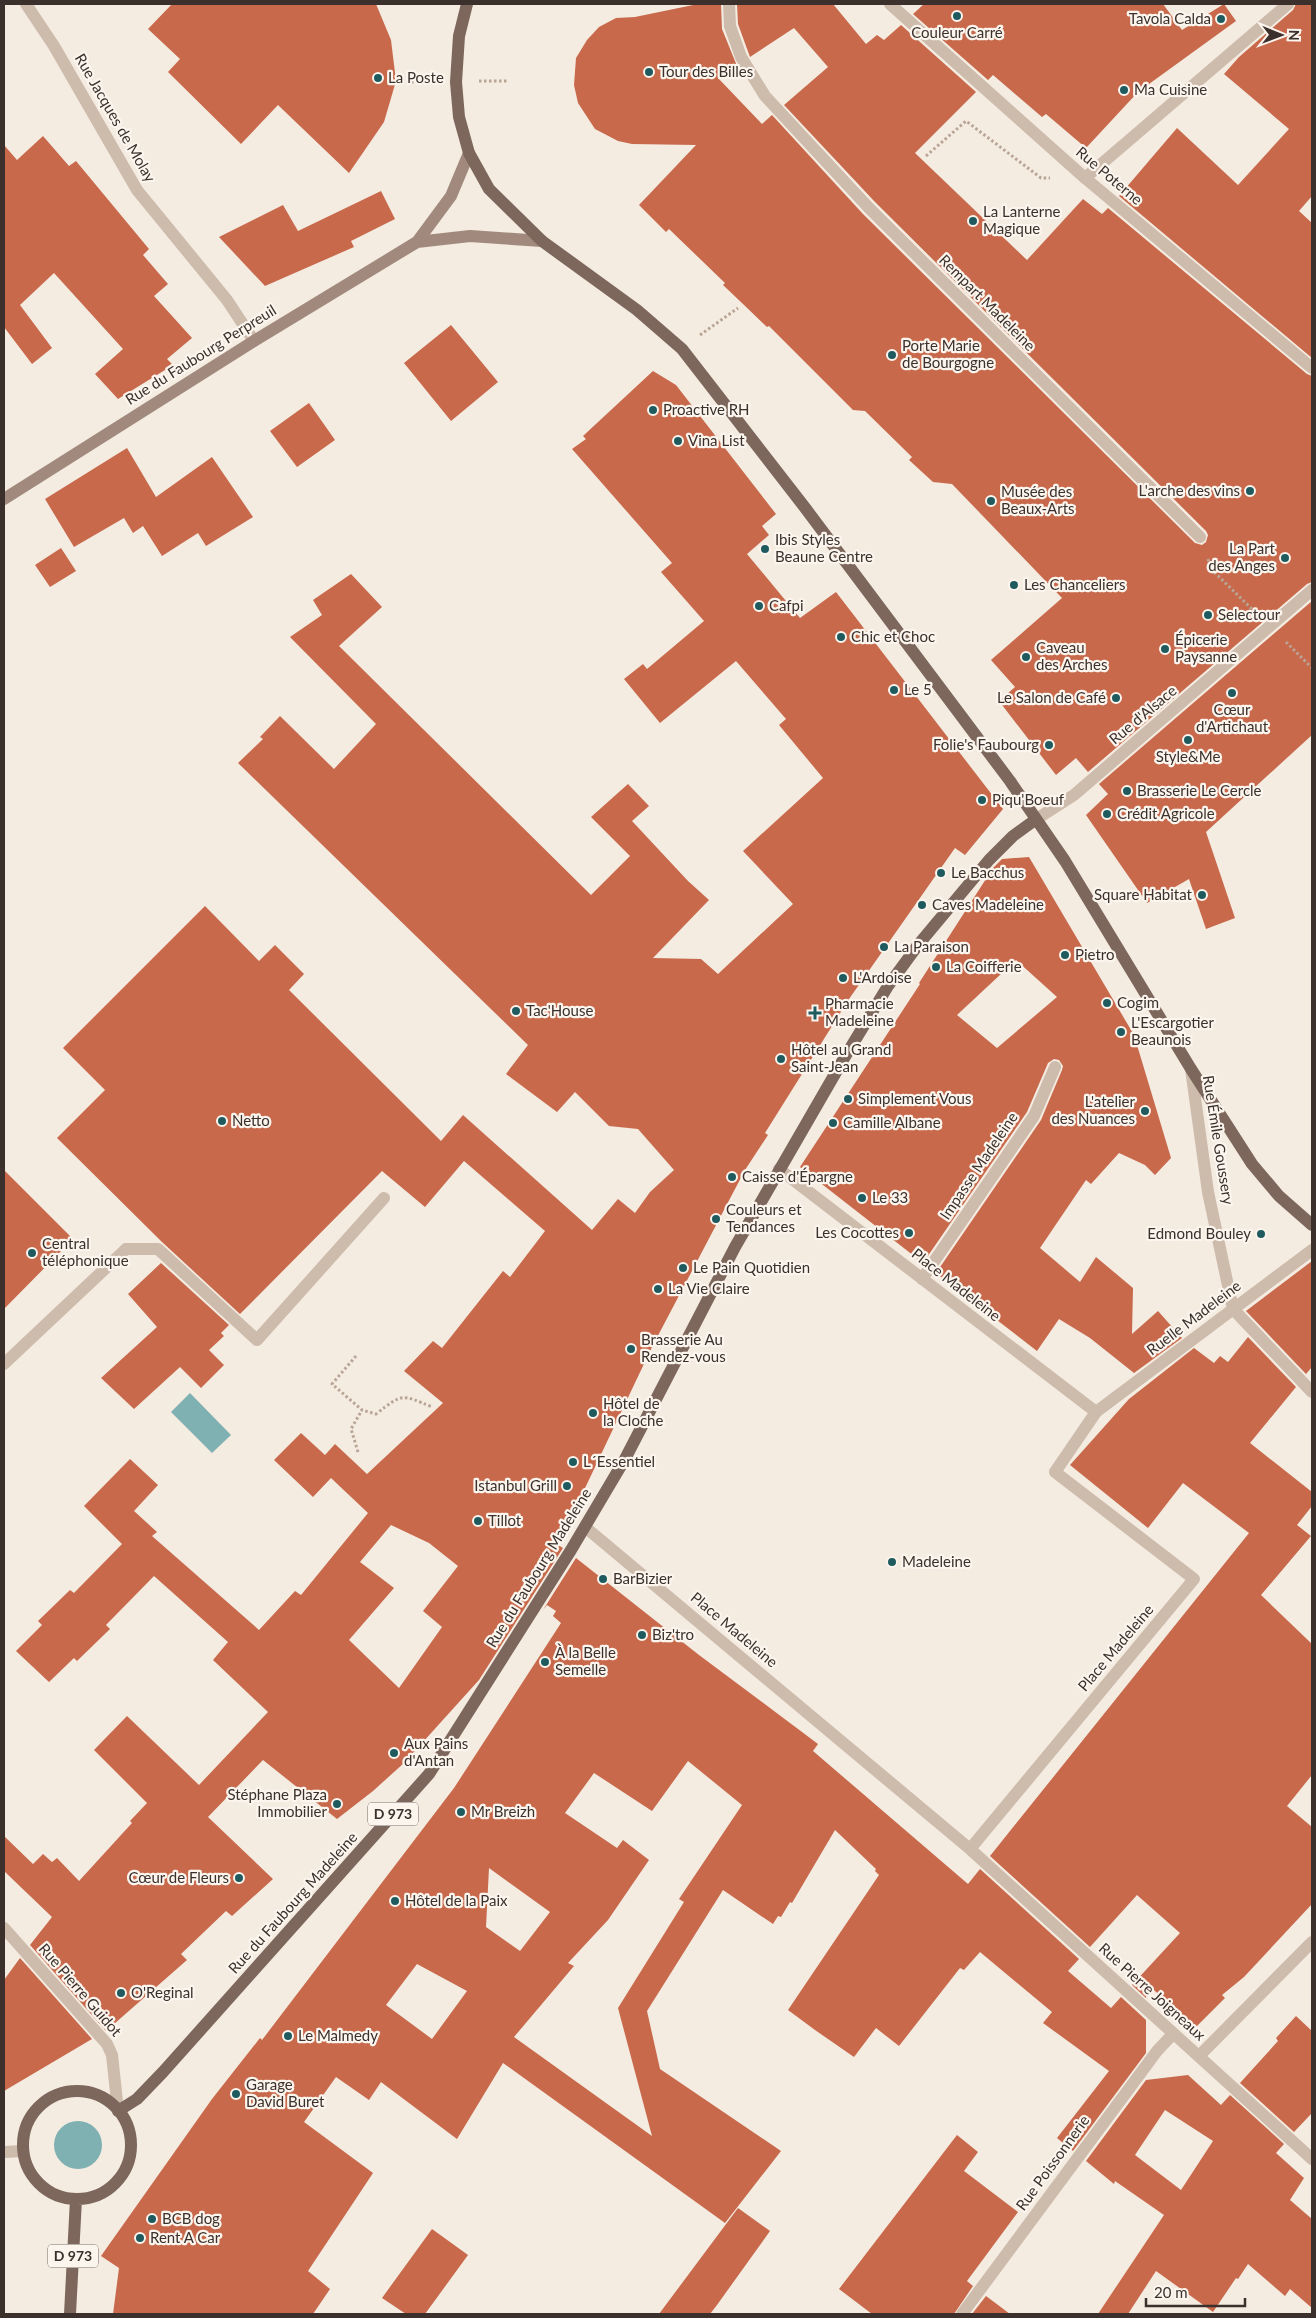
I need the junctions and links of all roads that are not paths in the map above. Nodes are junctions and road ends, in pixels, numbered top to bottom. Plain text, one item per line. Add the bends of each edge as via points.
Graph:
1 (26, 4) edge
2 (468, 4) edge
3 (729, 4) edge
4 (890, 4) edge
5 (1288, 4) edge
6 (469, 153) junction
7 (1085, 178) junction
8 (542, 241) junction
9 (416, 242) junction
10 (254, 341) junction
11 (1312, 368) edge
12 (4, 499) edge
13 (1200, 537) road end
14 (1312, 590) edge
15 (1036, 820) junction
16 (1055, 1067) dead end
17 (1191, 1069) junction
18 (779, 1169) junction
19 (384, 1198) dead end
20 (1312, 1225) edge
21 (1312, 1250) edge
22 (922, 1279) junction
23 (1233, 1309) junction
24 (4, 1364) edge
25 (1312, 1392) edge
26 (1096, 1412) junction
27 (585, 1527) junction
28 (970, 1849) junction
29 (4, 1928) edge
30 (1312, 1942) edge
31 (1173, 2034) junction
32 (1199, 2056) junction
33 (118, 2111) junction
34 (23, 2151) junction
35 (4, 2152) edge
36 (1312, 2159) edge
37 (76, 2199) junction
38 (70, 2314) edge
39 (962, 2314) edge

1 - 10 street, Rue Jacques de Molay via 54,46 137,190 227,300
2 - 6 main road via 460,36 456,82 459,117
3 - 13 street, Rempart Madeleine via 730,26 741,57 765,96 869,208
4 - 7 street, Rue Poterne
5 - 7 street
6 - 8 main road via 489,190
6 - 9 main road, Rue du Faubourg Perpreuil via 451,196
7 - 11 street, Rue Poterne
8 - 9 main road, Rue du Faubourg Perpreuil via 470,236
8 - 15 main road via 637,310 682,348 996,762
9 - 10 main road, Rue du Faubourg Perpreuil
10 - 12 main road, Rue du Faubourg Perpreuil
14 - 15 street, Rue d'Alsace via 1074,795
15 - 17 main road via 1065,861
15 - 18 main road, Rue du Faubourg Madeleine / D 973 via 1013,836 989,860 918,944 888,986
16 - 22 street, Impasse Madeleine via 1034,1116
17 - 20 main road via 1252,1164 1279,1196
17 - 23 street, Rue Émile Goussery via 1208,1192
18 - 22 street, Place Madeleine
18 - 27 main road, Rue du Faubourg Madeleine / D 973 via 625,1459
19 - 24 street via 256,1340 158,1249 126,1249
21 - 23 street, Ruelle Madeleine
22 - 26 street, Place Madeleine
23 - 25 street
23 - 26 street, Ruelle Madeleine
26 - 28 street, Place Madeleine via 1055,1472 1194,1579
27 - 28 street, Place Madeleine
27 - 33 main road, Rue du Faubourg Madeleine / D 973 via 429,1774 163,2072 137,2099
28 - 31 street, Rue Pierre Joigneaux
29 - 33 street, Rue Pierre Guidot via 107,2044 112,2055
30 - 32 street
31 - 32 street, Rue Pierre Joigneaux
31 - 39 street, Rue Poissonnerie via 1156,2051
32 - 36 street, Rue Pierre Joigneaux
33 - 34 main road via 92,2093 60,2094 50,2098 34,2112 25,2130
33 - 37 main road via 127,2127 130,2145 123,2172 103,2192
34 - 35 street
34 - 37 main road via 30,2172 45,2188
37 - 38 main road, D 973

